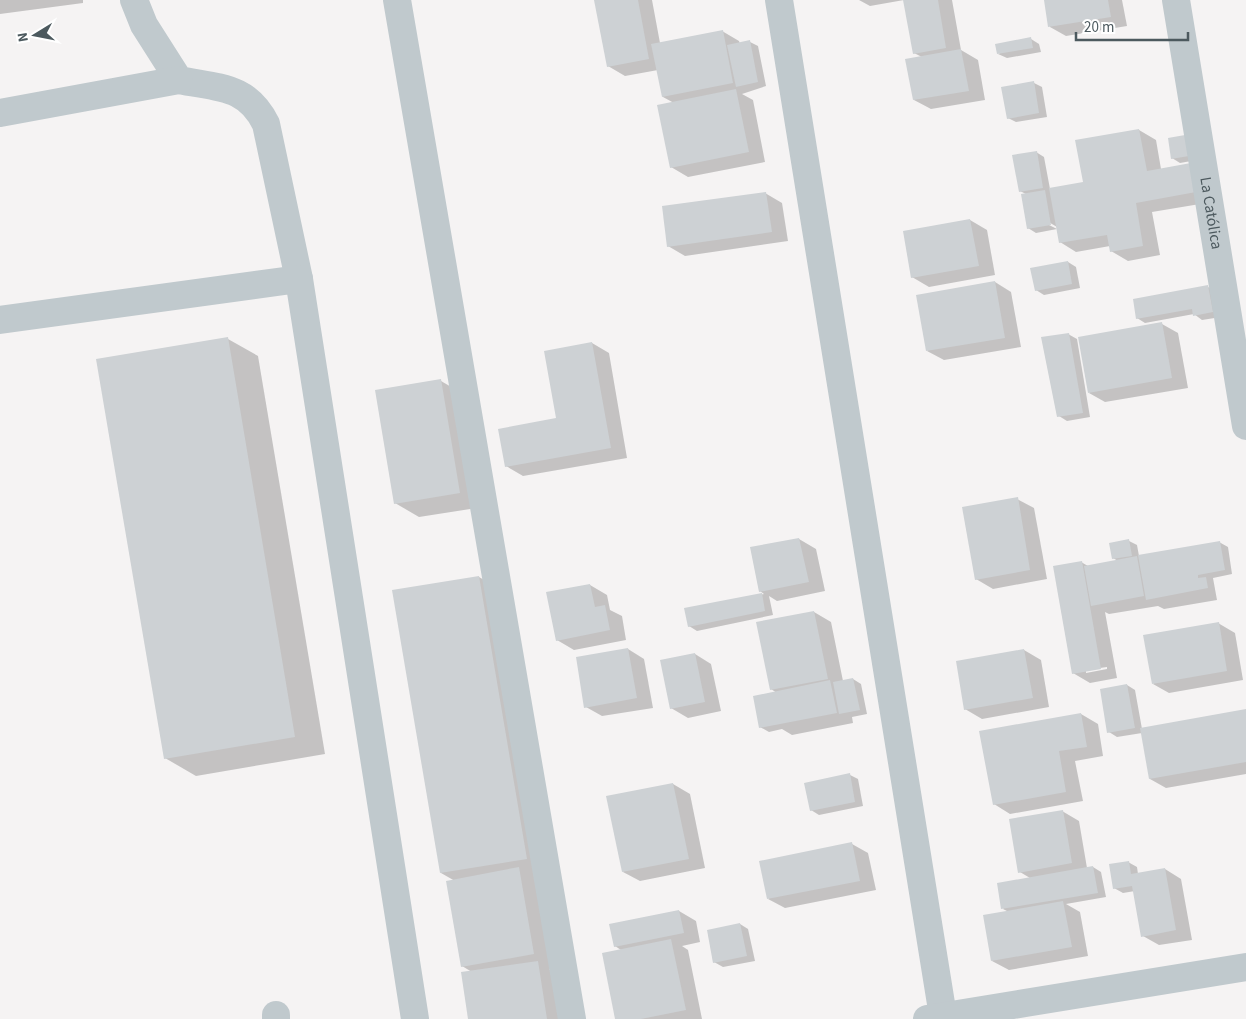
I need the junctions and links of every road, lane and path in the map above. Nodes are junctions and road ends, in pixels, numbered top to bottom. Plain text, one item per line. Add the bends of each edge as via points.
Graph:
1 (134, 0) edge
2 (397, 0) edge
3 (778, 0) edge
4 (1176, 0) edge
5 (179, 80) junction
6 (0, 113) edge
7 (299, 279) junction
8 (0, 320) edge
9 (1246, 426) edge
10 (1246, 968) edge
11 (935, 1017) edge
12 (415, 1019) edge
13 (572, 1019) edge

1 - 5 street via 144,25
2 - 13 street
3 - 11 street
4 - 9 street, La Católica
5 - 6 street
5 - 7 street via 238,92 259,110 266,124
7 - 8 street
7 - 12 street
10 - 11 street

